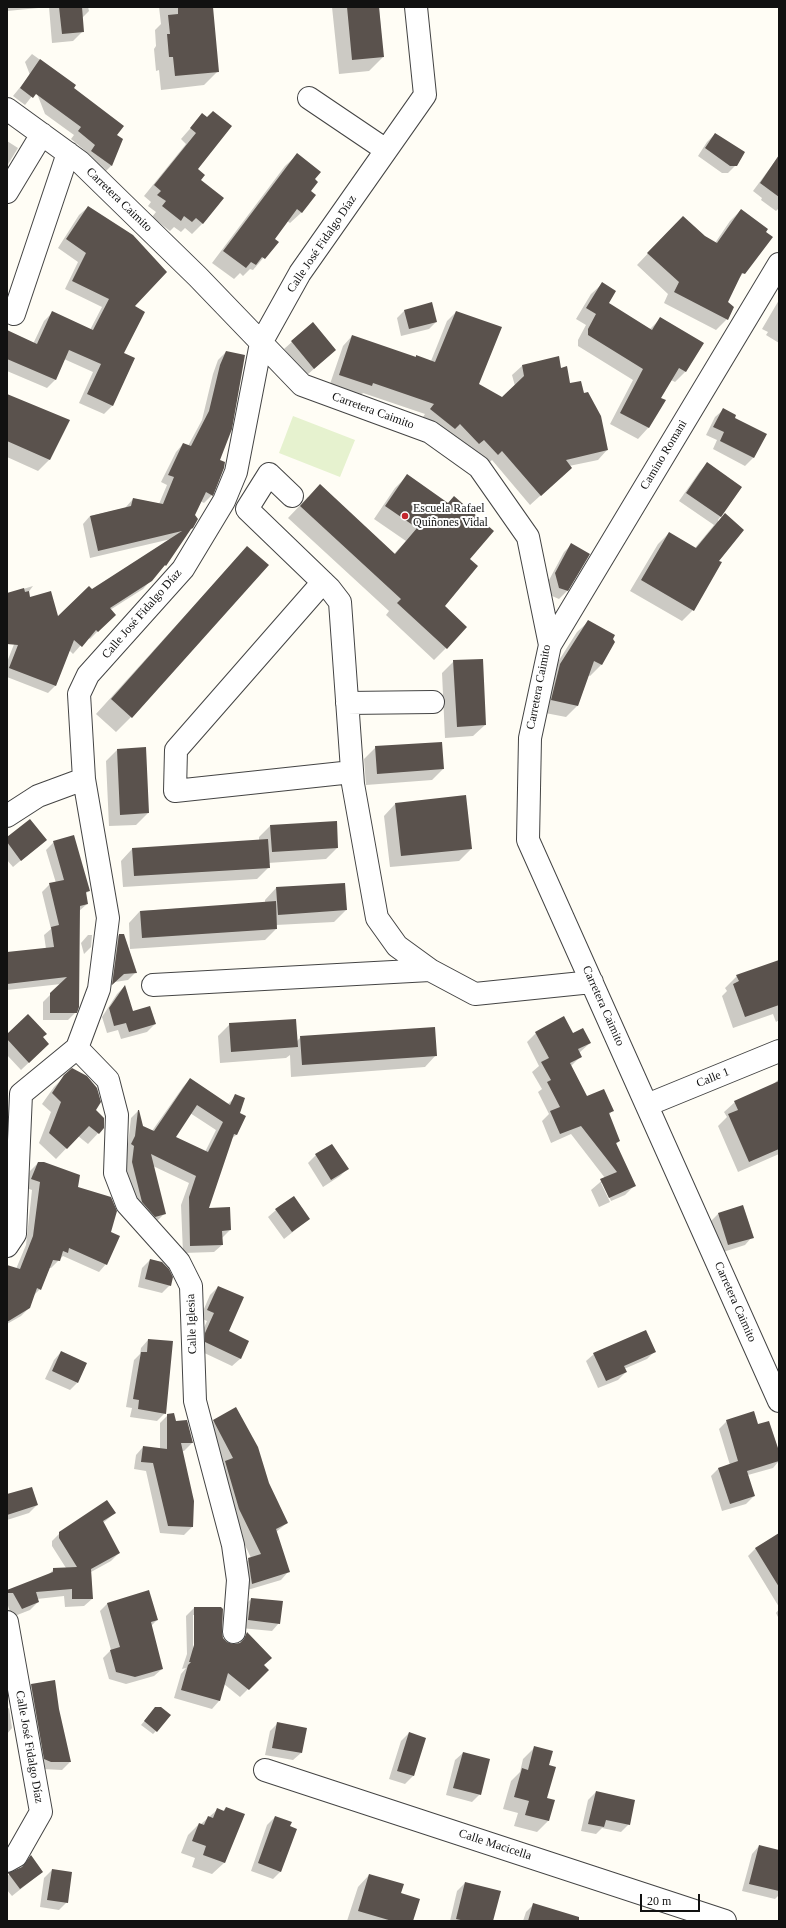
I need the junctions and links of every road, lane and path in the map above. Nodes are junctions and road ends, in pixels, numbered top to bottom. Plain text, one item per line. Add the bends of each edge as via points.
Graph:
1 (416, 7) edge
2 (309, 98) dead end
3 (7, 109) edge
4 (42, 134) junction
5 (386, 150) junction
6 (68, 154) junction
7 (7, 192) edge
8 (779, 264) edge
9 (14, 314) dead end
10 (261, 343) junction
11 (292, 496) dead end
12 (323, 582) junction
13 (550, 645) junction
14 (433, 702) dead end
15 (347, 703) junction
16 (352, 772) junction
17 (84, 779) junction
18 (7, 816) edge
19 (430, 970) junction
20 (592, 982) junction
21 (153, 985) dead end
22 (77, 1048) junction
23 (779, 1051) edge
24 (14, 1097) edge
25 (647, 1105) junction
26 (7, 1246) edge
27 (779, 1401) edge
28 (7, 1622) edge
29 (234, 1632) dead end
30 (265, 1770) dead end
31 (7, 1861) edge
32 (725, 1921) edge

1 - 5 street, Calle José Fidalgo Díaz via 425,95
2 - 5 street
3 - 4 street, Carretera Caimito
4 - 6 street, Carretera Caimito
4 - 7 street
5 - 10 street, Calle José Fidalgo Díaz via 300,273
6 - 9 street
6 - 10 street, Carretera Caimito via 80,162 198,277
8 - 13 street, Camino Romani
10 - 13 street, Carretera Caimito via 302,385 430,432 479,467 528,537
10 - 17 street, Calle José Fidalgo Díaz via 236,472 224,500 182,569 88,675 79,694
11 - 12 street via 269,474 247,509
12 - 15 street via 340,602
12 - 16 street via 176,750 175,791
13 - 20 street, Carretera Caimito via 530,738 528,840
14 - 15 street
15 - 16 street
16 - 19 street via 377,918 397,946
17 - 18 street via 38,796
17 - 22 street, Calle José Fidalgo Díaz via 108,918 99,989
19 - 20 street via 475,994
19 - 21 street
20 - 25 street, Carretera Caimito
22 - 24 street
22 - 29 street, Calle Iglesia via 108,1080 117,1116 116,1173 127,1204 179,1262 191,1286 195,1401 233,1545 238,1580
23 - 25 street, Calle 1
24 - 26 street via 15,1234
25 - 27 street, Carretera Caimito
28 - 31 street, Calle José Fidalgo Díaz via 41,1812 16,1856
30 - 32 street, Calle Macicella

